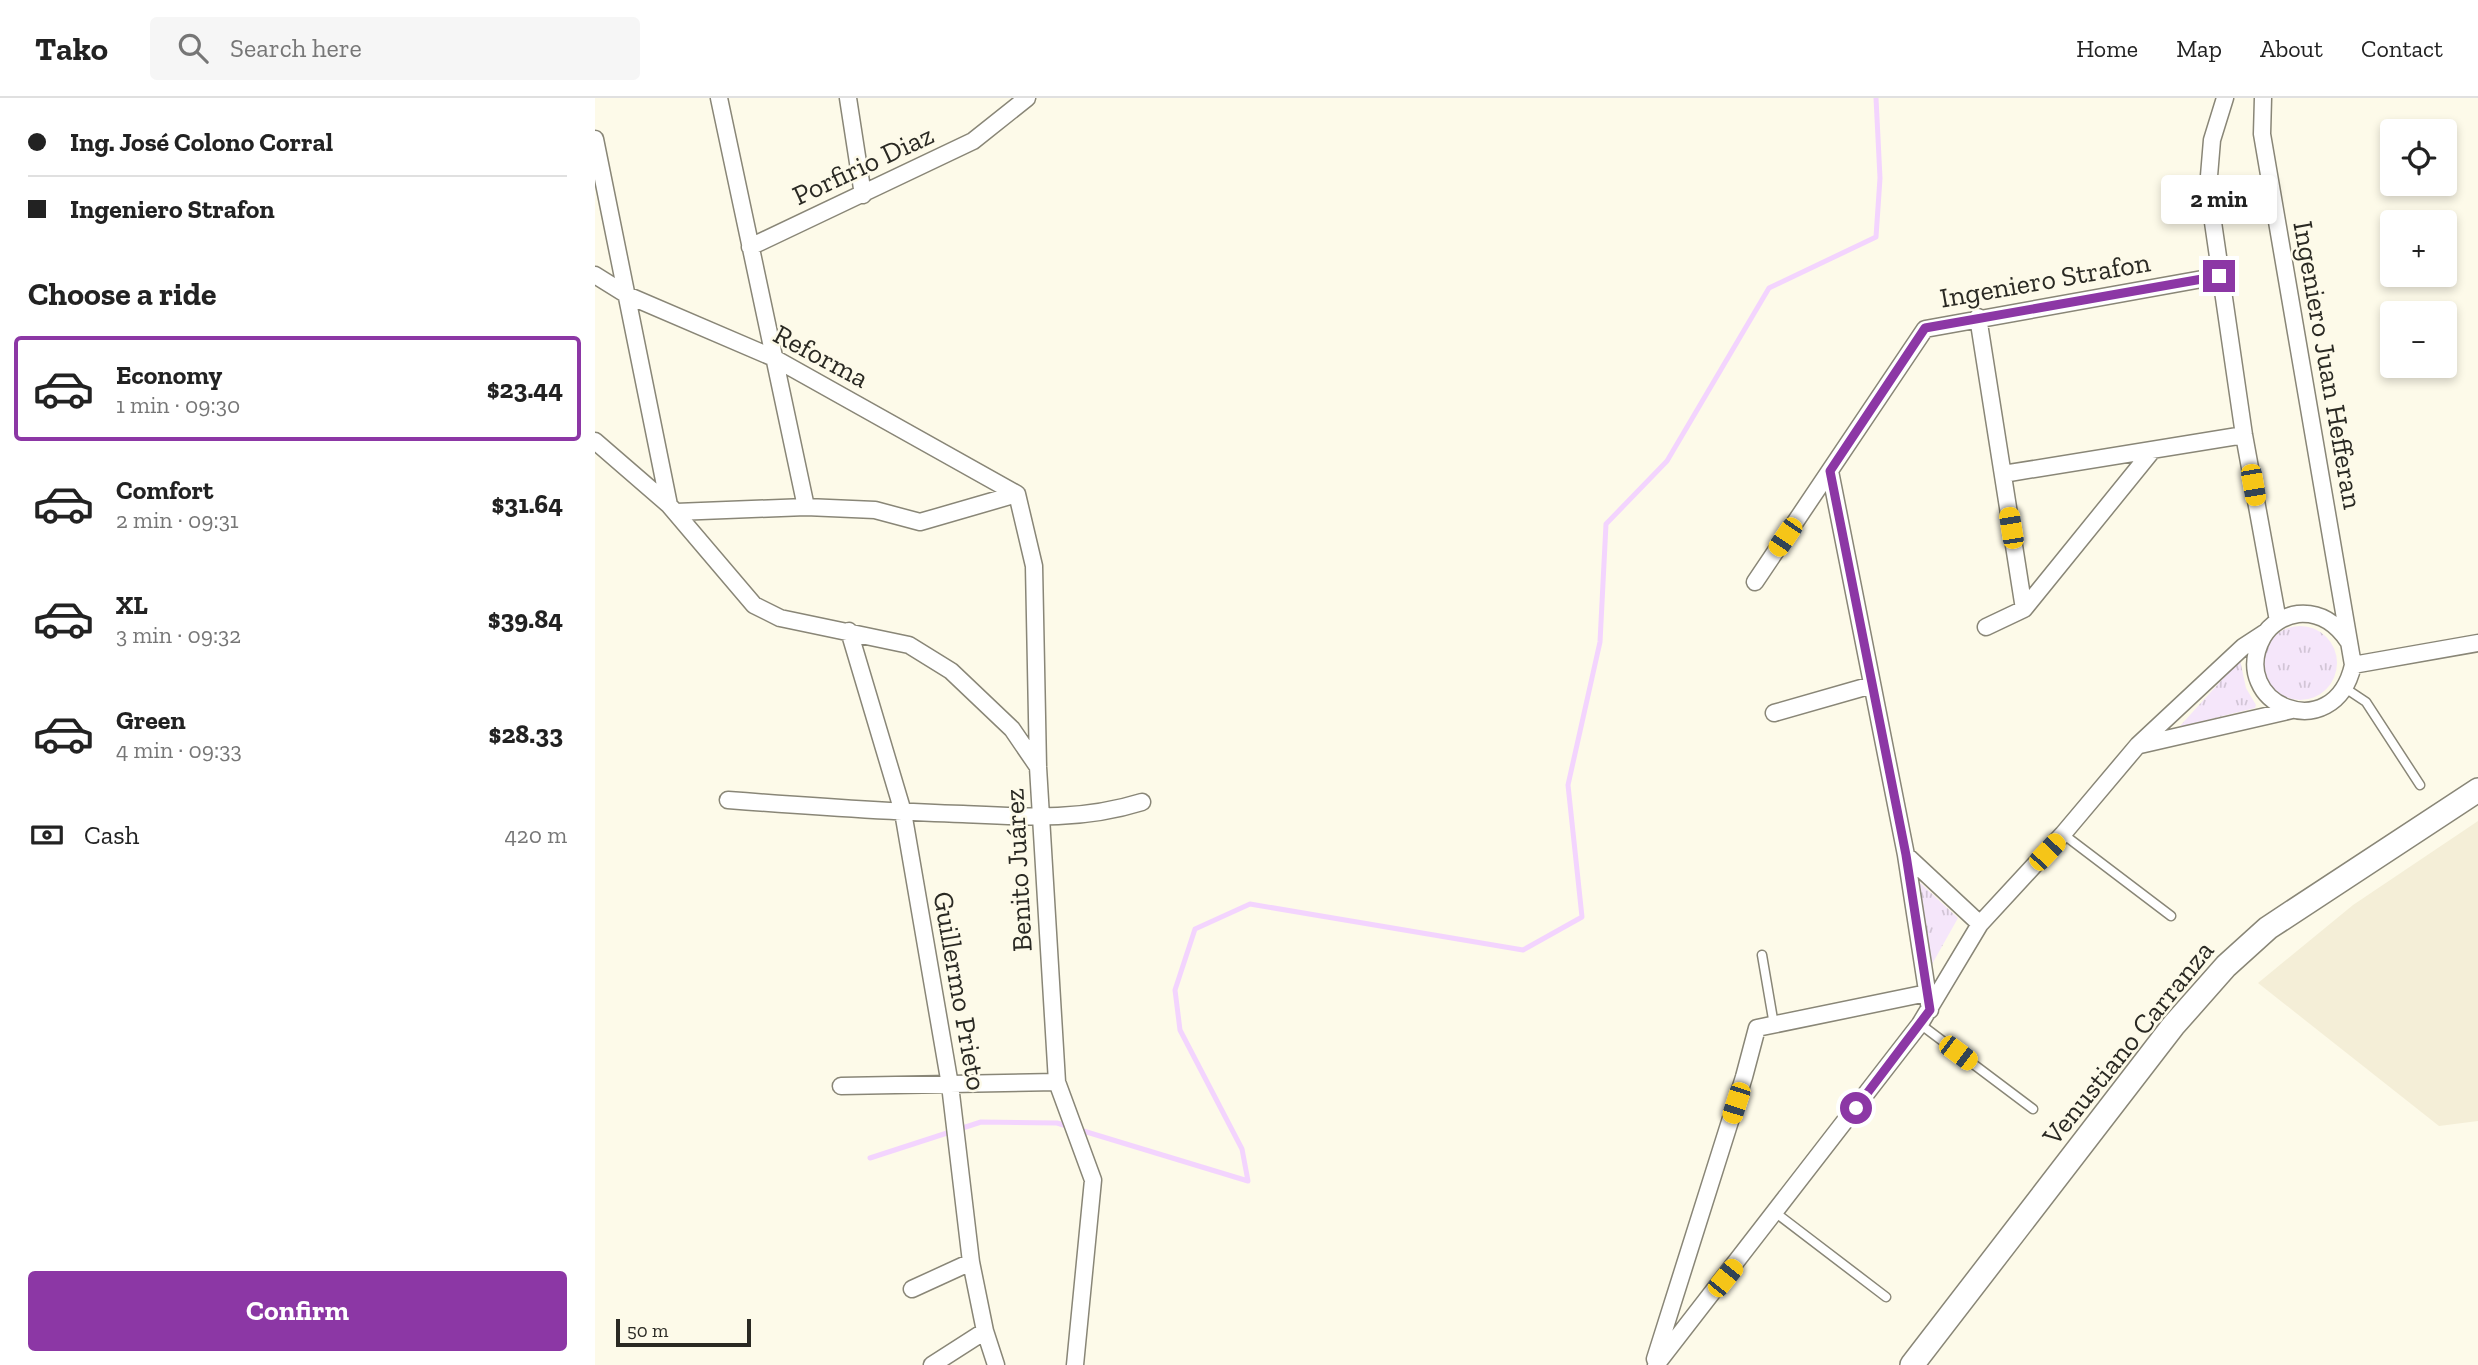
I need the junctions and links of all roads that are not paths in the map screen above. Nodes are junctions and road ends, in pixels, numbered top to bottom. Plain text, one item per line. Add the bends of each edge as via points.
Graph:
1 (719, 98) edge
2 (848, 98) edge
3 (1027, 98) edge
4 (2225, 98) edge
5 (2263, 98) edge
6 (595, 139) edge
7 (863, 195) junction
8 (750, 247) junction
9 (595, 275) edge
10 (2219, 276) junction
11 (627, 295) junction
12 (1978, 317) junction
13 (774, 358) junction
14 (2244, 435) junction
15 (595, 441) edge
16 (2153, 451) junction
17 (1830, 471) junction
18 (2003, 474) junction
19 (1017, 494) junction
20 (806, 507) junction
21 (672, 509) junction
22 (1755, 582) dead end
23 (2024, 609) junction
24 (2272, 626) junction
25 (1986, 627) dead end
26 (849, 631) junction
27 (2347, 641) junction
28 (2478, 643) edge
29 (2353, 665) junction
30 (1872, 685) junction
31 (2346, 688) junction
32 (2292, 710) junction
33 (1774, 713) dead end
34 (2137, 746) junction
35 (1038, 767) junction
36 (2420, 785) dead end
37 (2478, 790) edge
38 (728, 800) dead end
39 (1142, 802) dead end
40 (903, 812) junction
41 (1042, 817) junction
42 (2063, 834) junction
43 (1906, 855) junction
44 (2171, 916) dead end
45 (1980, 923) junction
46 (1762, 955) dead end
47 (1927, 993) junction
48 (1930, 1010) junction
49 (1920, 1024) junction
50 (1774, 1025) junction
51 (1057, 1082) junction
52 (950, 1085) junction
53 (841, 1086) dead end
54 (2033, 1110) dead end
55 (1776, 1213) junction
56 (971, 1262) junction
57 (912, 1289) dead end
58 (1886, 1297) dead end
59 (985, 1331) junction
60 (932, 1365) edge
61 (996, 1365) edge
62 (1075, 1365) edge
63 (1655, 1365) edge
64 (1912, 1365) edge

1 - 8 street
2 - 7 street
3 - 7 street, Porfirio Diaz via 972,141
4 - 10 street via 2212,140 2208,188
5 - 27 street, Ingeniero Juan Hefferan via 2262,134
6 - 11 street
7 - 8 street, Porfirio Diaz
8 - 13 street
9 - 11 street, Reforma
10 - 12 street, Ingeniero Strafon
10 - 14 street
11 - 13 street, Reforma
11 - 21 street
12 - 17 street, Ingeniero Strafon via 1925,328
12 - 18 street
13 - 19 street, Reforma
13 - 20 street
14 - 16 street
14 - 24 street
15 - 21 street, Benito Juárez
16 - 18 street
16 - 23 street
17 - 22 street, Ingeniero Strafon
17 - 30 street
18 - 23 street
19 - 20 street via 920,522 875,509
19 - 35 street via 1034,566
20 - 21 street
21 - 26 street, Benito Juárez via 754,605 780,618
23 - 25 street
24 - 27 street via 2297,614 2317,615 2335,625
24 - 32 street via 2256,657 2258,680 2271,699
24 - 34 street via 2243,647
26 - 35 street, Benito Juárez via 909,645 951,671 1012,729
26 - 40 street, Guillermo Prieto
27 - 29 street
28 - 29 street
29 - 31 street
30 - 33 street
30 - 43 street
31 - 32 street via 2328,706
31 - 36 lane via 2366,702
32 - 34 street
34 - 42 street
35 - 41 street, Benito Juárez
37 - 64 main road, Venustiano Carranza via 2268,928 2226,966 2173,1026
38 - 40 street
39 - 41 street via 1104,814
40 - 41 street
40 - 52 street, Guillermo Prieto
41 - 51 street, Benito Juárez
42 - 44 lane
42 - 45 street
43 - 45 street
43 - 47 street
45 - 48 street
46 - 50 lane
47 - 48 street
47 - 50 street
48 - 49 street
49 - 54 lane
49 - 55 street
50 - 63 street via 1757,1028
51 - 52 street
51 - 62 street, Benito Juárez via 1093,1180
52 - 53 street
52 - 56 street, Guillermo Prieto
55 - 58 lane
55 - 63 street
56 - 57 street
56 - 59 street, Guillermo Prieto
59 - 60 street
59 - 61 street, Guillermo Prieto

